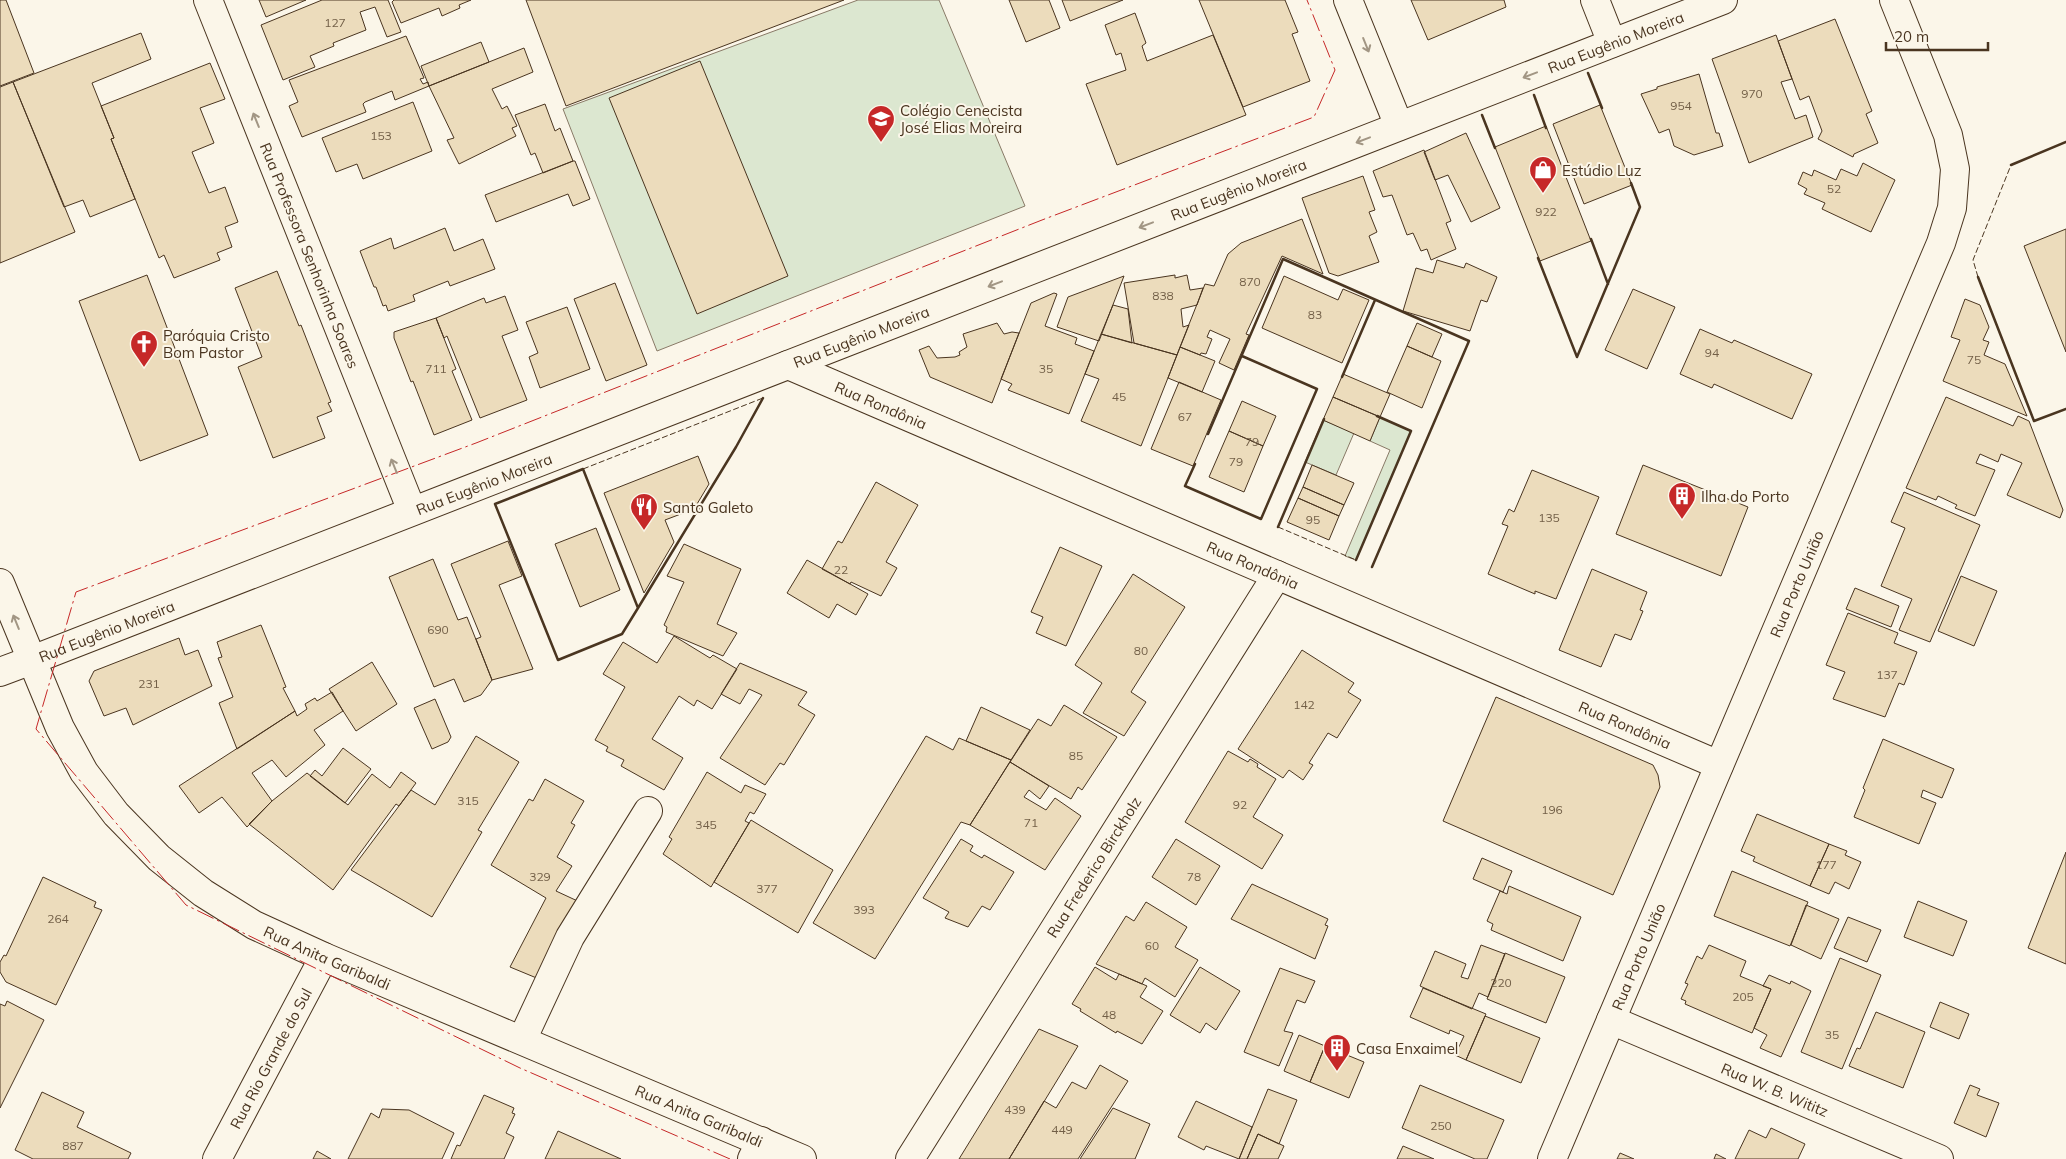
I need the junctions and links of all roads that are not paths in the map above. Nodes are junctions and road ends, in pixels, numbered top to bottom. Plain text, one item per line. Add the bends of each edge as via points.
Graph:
1 (208, 0) edge
2 (1348, 0) edge
3 (1596, 0) edge
4 (1723, 0) edge
5 (1894, 0) edge
6 (1612, 43) junction
7 (1399, 126) junction
8 (788, 365) junction
9 (412, 512) junction
10 (1277, 575) junction
11 (0, 583) edge
12 (32, 660) junction
13 (0, 672) edge
14 (1719, 765) junction
15 (648, 811) dead end
16 (324, 957) junction
17 (1611, 1020) junction
18 (522, 1040) junction
19 (756, 1150) edge
20 (217, 1159) edge
21 (802, 1159) edge
22 (910, 1159) edge
23 (1552, 1159) edge
24 (1939, 1159) edge

9 -> 1 street, Rua Professora Senhorinha Soares
2 -> 7 street
3 - 6 street
4 - 6 street, Rua Eugênio Moreira
5 - 14 street, Rua Porto União via 1948,135 1955,170 1952,208 1941,243
6 -> 7 street, Rua Eugênio Moreira
7 -> 8 street, Rua Eugênio Moreira
8 - 9 street, Rua Eugênio Moreira
8 - 10 street, Rua Rondônia
9 - 12 street, Rua Eugênio Moreira
10 - 14 street, Rua Rondônia
10 - 22 street, Rua Frederico Birckholz
12 -> 11 street, Rua Anita Garibaldi
12 - 13 street, Rua Eugênio Moreira
12 - 16 street, Rua Anita Garibaldi via 60,728 84,772 116,814 159,858 203,893 254,925
14 - 17 street, Rua Porto União
15 - 18 street via 570,938
16 - 18 street, Rua Anita Garibaldi
16 - 20 street, Rua Rio Grande do Sul
17 - 23 street, Rua Porto União
17 - 24 street, Rua W. B. Wititz
18 - 19 street, Rua Anita Garibaldi
19 - 21 street, Rua Anita Garibaldi

